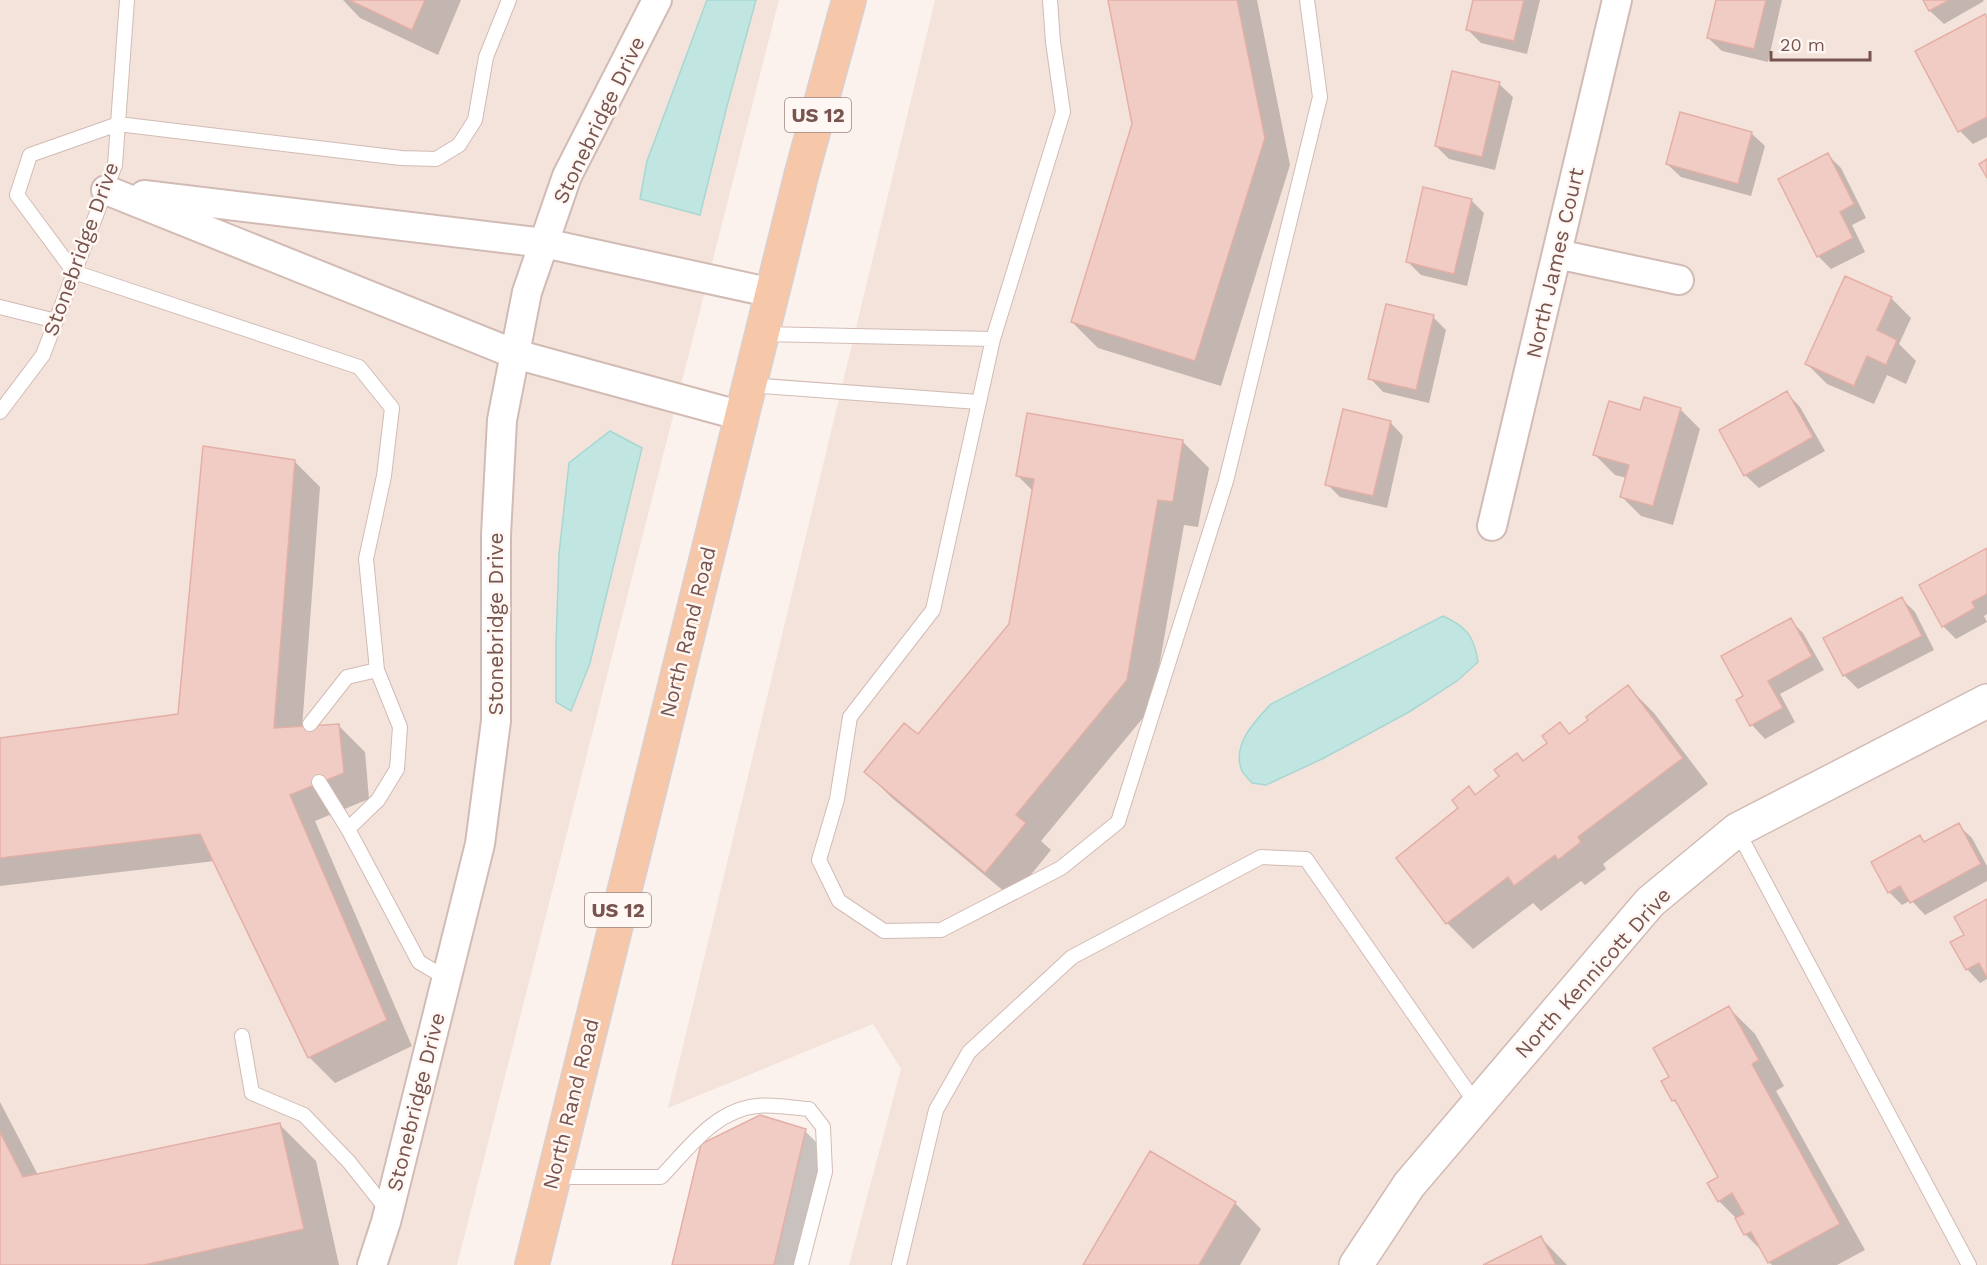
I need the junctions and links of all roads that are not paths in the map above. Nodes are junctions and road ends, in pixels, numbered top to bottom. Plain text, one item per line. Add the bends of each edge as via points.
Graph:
1 (127, 0) edge
2 (509, 0) edge
3 (657, 0) edge
4 (849, 0) edge
5 (1050, 0) edge
6 (1307, 0) edge
7 (1617, 0) edge
8 (118, 124) junction
9 (106, 190) junction
10 (544, 243) junction
11 (1557, 254) junction
12 (74, 272) junction
13 (1679, 280) dead end
14 (773, 293) junction
15 (0, 307) edge
16 (56, 321) junction
17 (762, 334) junction
18 (993, 339) junction
19 (515, 354) junction
20 (746, 401) junction
21 (978, 402) junction
22 (0, 412) edge
23 (1492, 526) dead end
24 (377, 670) junction
25 (1987, 702) edge
26 (310, 724) dead end
27 (320, 782) dead end
28 (348, 829) junction
29 (1737, 830) junction
30 (446, 978) junction
31 (242, 1036) dead end
32 (1477, 1105) junction
33 (553, 1177) junction
34 (388, 1211) junction
35 (1352, 1263) edge
36 (372, 1265) edge
37 (532, 1265) edge
38 (801, 1265) edge
39 (899, 1265) edge
40 (1969, 1265) edge

1 - 8 lane, Stonebridge Drive
2 - 8 lane via 486,57 475,120 459,146 436,159
3 - 10 street, Stonebridge Drive via 567,176
4 - 14 main road, North Rand Road / US 12
5 - 18 lane via 1064,112
6 - 21 lane via 1320,97 1226,482 1118,822 1061,868 941,930 884,931 839,901 819,860 837,799 849,717 933,610
7 - 11 street, North James Court
8 - 9 lane, Stonebridge Drive via 115,165
8 - 12 lane via 30,155 18,195
9 - 10 street
9 - 12 lane, Stonebridge Drive
9 - 19 street
10 - 14 street
10 - 19 street, Stonebridge Drive via 528,292
11 - 13 street
11 - 23 street, North James Court
12 - 16 lane, Stonebridge Drive
12 - 24 lane via 358,367 392,408 384,476 366,559
14 - 17 main road, North Rand Road / US 12
15 - 16 lane
16 - 22 lane, Stonebridge Drive via 43,355
17 - 18 lane
17 - 20 main road, North Rand Road / US 12
18 - 21 lane
19 - 20 street
19 - 30 street, Stonebridge Drive via 502,420 496,535 496,721 480,844
20 - 21 lane
20 - 33 main road, North Rand Road / US 12
24 - 26 lane via 347,677
24 - 28 lane via 400,727 397,769 378,800
25 - 29 street, North Kennicott Drive
27 - 28 lane
28 - 30 lane via 419,962
29 - 32 street, North Kennicott Drive via 1650,902
29 - 40 lane
30 - 34 street, Stonebridge Drive
31 - 34 lane via 252,1093 304,1115
32 - 35 street, North Kennicott Drive via 1409,1185
32 - 39 lane via 1306,859 1261,857 1072,957 969,1052 936,1110
33 - 37 main road, North Rand Road / US 12
33 - 38 lane via 661,1177 711,1124 738,1110 759,1106 809,1109 823,1126 825,1172
34 - 36 street, Stonebridge Drive

